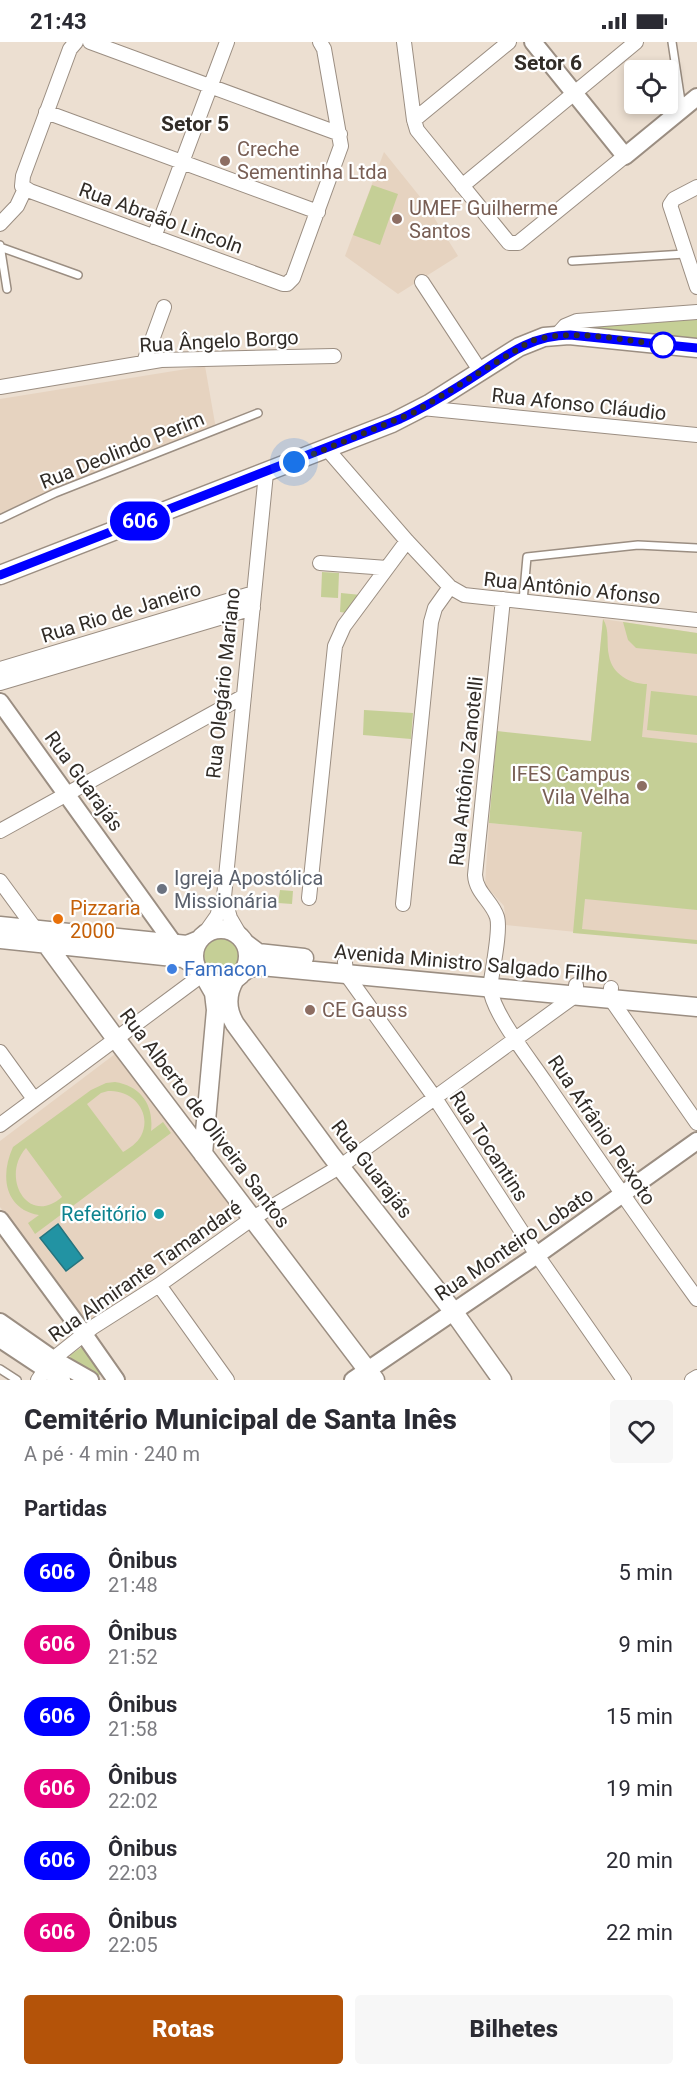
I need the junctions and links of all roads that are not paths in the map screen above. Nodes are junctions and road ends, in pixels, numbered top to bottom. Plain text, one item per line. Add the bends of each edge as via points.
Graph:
1 (76, 42) edge
2 (90, 42) edge
3 (227, 42) edge
4 (320, 42) edge
5 (404, 42) edge
6 (509, 42) edge
7 (533, 42) edge
8 (636, 42) edge
9 (672, 42) edge
10 (210, 86) junction
11 (575, 94) junction
12 (697, 96) edge
13 (682, 109) junction
14 (46, 112) junction
15 (414, 120) junction
16 (340, 134) junction
17 (625, 156) junction
18 (182, 162) junction
19 (462, 186) junction
20 (24, 187) junction
21 (697, 188) edge
22 (318, 212) junction
23 (0, 224) edge
24 (154, 237) junction
25 (0, 246) edge
26 (685, 254) junction
27 (572, 261) dead end
28 (78, 275) dead end
29 (422, 282) dead end
30 (697, 287) edge
31 (8, 289) dead end
32 (164, 307) dead end
33 (697, 312) edge
34 (557, 335) junction
35 (697, 348) edge
36 (334, 356) dead end
37 (144, 362) junction
38 (481, 372) junction
39 (0, 387) edge
40 (422, 408) junction
41 (258, 413) dead end
42 (697, 435) edge
43 (327, 449) junction
44 (266, 473) junction
45 (0, 519) edge
46 (407, 541) junction
47 (697, 548) edge
48 (320, 563) dead end
49 (387, 568) junction
50 (0, 575) edge
51 (450, 586) junction
52 (254, 593) junction
53 (502, 599) junction
54 (523, 601) junction
55 (253, 608) junction
56 (697, 620) edge
57 (0, 669) edge
58 (0, 682) edge
59 (244, 696) junction
60 (0, 702) edge
61 (66, 794) junction
62 (0, 831) edge
63 (0, 881) edge
64 (224, 897) junction
65 (309, 898) dead end
66 (403, 904) dead end
67 (0, 926) edge
68 (202, 936) junction
69 (41, 937) junction
70 (0, 939) edge
71 (244, 940) junction
72 (174, 944) junction
73 (346, 968) junction
74 (201, 973) junction
75 (239, 976) junction
76 (491, 982) junction
77 (576, 990) junction
78 (610, 993) junction
79 (697, 997) edge
80 (697, 1007) edge
81 (239, 1029) junction
82 (214, 1032) junction
83 (515, 1038) junction
84 (116, 1039) junction
85 (0, 1052) edge
86 (435, 1098) junction
87 (34, 1099) junction
88 (697, 1123) edge
89 (0, 1125) edge
90 (697, 1141) edge
91 (203, 1154) junction
92 (341, 1166) junction
93 (623, 1195) junction
94 (253, 1218) junction
95 (0, 1220) edge
96 (537, 1255) junction
97 (159, 1285) junction
98 (697, 1299) edge
99 (453, 1311) junction
100 (0, 1322) edge
101 (83, 1334) junction
102 (0, 1339) edge
103 (0, 1369) edge
104 (46, 1370) edge
105 (111, 1373) edge
106 (365, 1377) edge
107 (697, 1377) edge
108 (17, 1380) edge
109 (62, 1380) edge
110 (92, 1380) edge
111 (227, 1380) edge
112 (502, 1380) edge
113 (624, 1380) edge
114 (692, 1380) edge

1 - 14 street via 69,49
2 - 10 street
3 - 10 street
4 - 16 street
5 - 15 street
6 - 15 street
7 - 11 street
8 - 11 street
9 - 13 lane
10 - 16 street
10 - 18 street
11 - 17 street
11 - 19 street
12 - 13 street
13 - 17 street
14 - 18 street
14 - 20 street via 23,176
15 - 19 street via 424,139
16 - 22 street via 340,152
17 - 19 street via 518,243 506,240
18 - 22 street
18 - 24 street
20 - 23 street via 17,206
20 - 24 street, Rua Abraão Lincoln
21 - 26 street via 670,205
22 - 24 street, Rua Abraão Lincoln via 293,278 287,284
25 - 28 lane
25 - 31 lane
26 - 27 lane
26 - 30 street
29 - 38 street
32 - 37 street
33 - 34 street via 578,321 565,326
34 - 35 main road
34 - 38 main road via 525,344
36 - 37 street, Rua Ângelo Borgo
37 - 39 street, Rua Ângelo Borgo
38 - 40 main road
40 - 42 street, Rua Afonso Cláudio
40 - 43 main road
41 - 45 lane, Rua Deolindo Perim via 55,493
43 - 44 main road
43 - 46 street, Rua Antônio Afonso
44 - 50 main road
44 - 52 street, Rua Olegário Mariano
46 - 49 street
46 - 51 street, Rua Antônio Afonso
47 - 54 lane via 646,544 527,557
48 - 49 street
49 - 65 street via 344,626 335,646
51 - 53 street, Rua Antônio Afonso via 464,595
51 - 66 street via 430,622
52 - 55 street, Rua Olegário Mariano
52 - 57 street, Rua Rio de Janeiro
53 - 54 street, Rua Antônio Afonso
53 - 76 street, Rua Antônio Zanotelli via 475,875 477,888 498,922
54 - 56 street, Rua Antônio Afonso
55 - 58 street, Rua Rio de Janeiro
55 - 59 street, Rua Olegário Mariano
59 - 61 street
59 - 64 street, Rua Olegário Mariano
60 - 61 street, Rua Guarajás
61 - 62 street
61 - 72 street, Rua Guarajás
63 - 69 street, Rua Alberto de Oliveira Santos
64 - 68 street, Rua Olegário Mariano via 217,916
64 - 71 street, Rua Olegário Mariano via 230,918
67 - 69 main road
68 - 71 main road via 221,928 234,931
68 - 72 main road via 190,945
68 - 74 main road via 194,952
69 - 70 main road
69 - 72 main road
69 - 74 main road via 183,958
69 - 84 main road, Rua Alberto de Oliveira Santos
71 - 73 main road, Avenida Ministro Salgado Filho via 258,953
71 - 75 main road via 248,961
73 - 75 main road, Avenida Ministro Salgado Filho via 261,966 249,968
73 - 76 main road, Avenida Ministro Salgado Filho
73 - 86 street, Rua Tocantins
74 - 75 main road via 219,983
74 - 82 main road via 216,1001
74 - 84 street
75 - 81 main road, Rua Guarajás via 230,990 228,1005
76 - 77 main road, Avenida Ministro Salgado Filho
76 - 83 street, Rua Afrânio Peixoto via 493,1003
77 - 78 main road, Avenida Ministro Salgado Filho
77 - 83 street, Rua Almirante Tamandaré
78 - 79 main road, Avenida Ministro Salgado Filho
78 - 80 main road, Avenida Ministro Salgado Filho
78 - 88 street
81 - 82 main road via 226,1025
81 - 92 main road, Rua Guarajás
82 - 91 main road
83 - 86 street, Rua Almirante Tamandaré
83 - 93 street, Rua Afrânio Peixoto
84 - 87 street
84 - 91 main road, Rua Alberto de Oliveira Santos
85 - 87 street
86 - 92 street, Rua Almirante Tamandaré
86 - 96 street, Rua Tocantins
87 - 89 street
90 - 93 street, Rua Monteiro Lobato
91 - 94 main road, Rua Alberto de Oliveira Santos
92 - 94 street, Rua Almirante Tamandaré
92 - 99 main road, Rua Guarajás
93 - 96 street, Rua Monteiro Lobato
93 - 98 street, Rua Afrânio Peixoto
94 - 97 street, Rua Almirante Tamandaré
94 - 106 main road, Rua Alberto de Oliveira Santos
95 - 101 street
96 - 99 street, Rua Monteiro Lobato
96 - 113 street, Rua Tocantins
97 - 101 street, Rua Almirante Tamandaré
97 - 111 street
99 - 106 street, Rua Monteiro Lobato
99 - 112 main road, Rua Guarajás
100 - 104 street
101 - 104 street, Rua Almirante Tamandaré
101 - 105 street
102 - 104 street
103 - 108 lane
104 - 109 street
104 - 110 street
105 - 110 street
107 - 114 street

